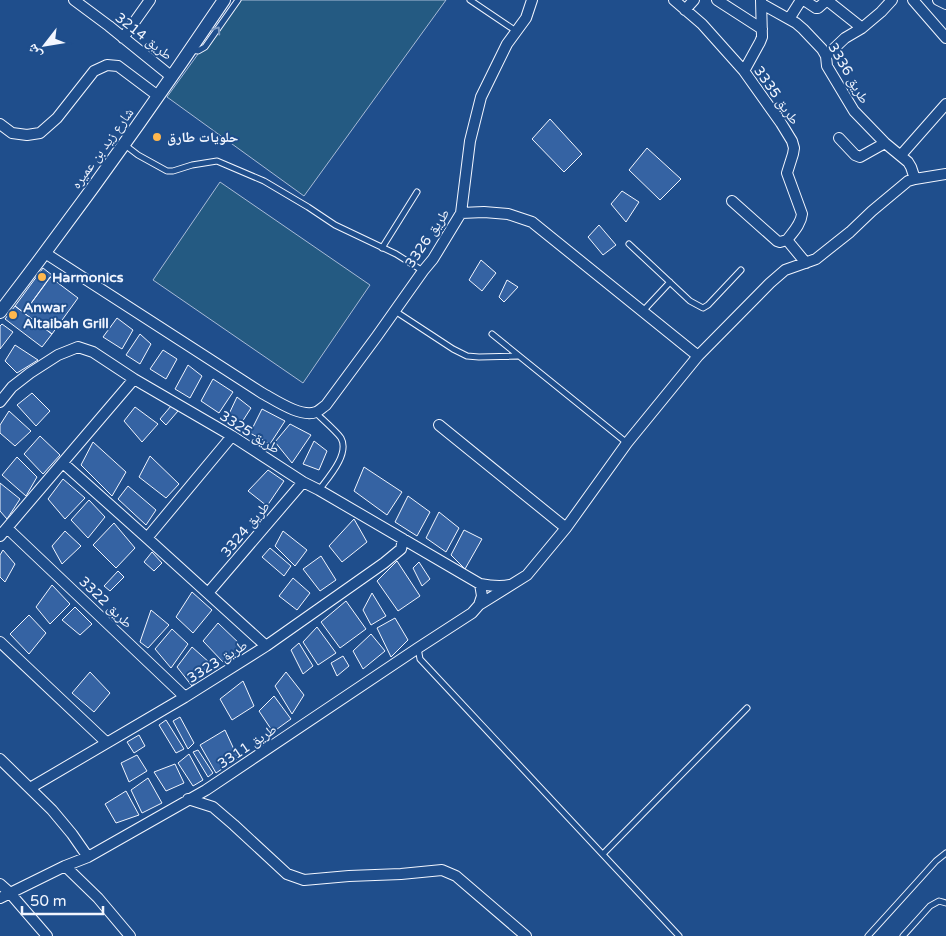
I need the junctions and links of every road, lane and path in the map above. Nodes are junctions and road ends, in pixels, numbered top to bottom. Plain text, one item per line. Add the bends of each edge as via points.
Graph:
1 (74, 0) edge
2 (150, 0) edge
3 (224, 0) edge
4 (238, 0) edge
5 (470, 0) edge
6 (532, 0) edge
7 (674, 0) edge
8 (694, 0) edge
9 (717, 0) edge
10 (802, 0) edge
11 (892, 0) edge
12 (938, 0) edge
13 (762, 2) edge
14 (917, 4) edge
15 (946, 4) edge
16 (686, 10) junction
17 (789, 19) junction
18 (862, 28) junction
19 (762, 29) junction
20 (516, 31) junction
21 (123, 38) junction
22 (946, 38) edge
23 (190, 50) junction
24 (826, 56) junction
25 (744, 71) junction
26 (172, 77) junction
27 (158, 96) junction
28 (946, 104) edge
29 (0, 124) edge
30 (838, 138) dead end
31 (124, 144) junction
32 (885, 144) junction
33 (901, 155) junction
34 (946, 174) edge
35 (915, 179) junction
36 (417, 192) dead end
37 (732, 202) dead end
38 (461, 213) junction
39 (787, 240) junction
40 (628, 244) dead end
41 (382, 248) junction
42 (45, 253) junction
43 (806, 263) junction
44 (741, 270) dead end
45 (423, 271) junction
46 (670, 282) junction
47 (394, 311) junction
48 (643, 311) junction
49 (0, 312) edge
50 (492, 334) dead end
51 (519, 356) junction
52 (698, 356) junction
53 (134, 379) junction
54 (0, 402) edge
55 (316, 412) junction
56 (438, 425) dead end
57 (232, 436) junction
58 (627, 443) junction
59 (63, 463) junction
60 (303, 482) junction
61 (319, 490) junction
62 (7, 528) junction
63 (566, 528) junction
64 (0, 536) edge
65 (147, 538) junction
66 (403, 539) junction
67 (516, 583) junction
68 (480, 584) junction
69 (208, 593) junction
70 (481, 600) junction
71 (0, 642) edge
72 (266, 646) junction
73 (418, 648) junction
74 (185, 697) junction
75 (747, 708) dead end
76 (106, 742) junction
77 (0, 759) edge
78 (30, 788) junction
79 (188, 800) junction
80 (946, 853) edge
81 (603, 854) junction
82 (88, 857) junction
83 (65, 866) junction
84 (0, 884) edge
85 (5, 895) edge
86 (946, 903) edge
87 (47, 936) edge
88 (130, 936) edge
89 (526, 936) edge
90 (679, 936) edge
91 (868, 936) edge
92 (903, 936) edge

1 - 21 street, طريق 3214
2 - 21 street
3 - 23 street, شارع زيد بن عميره
23 -> 4 lane via 198,51 205,47
5 - 20 lane
6 - 20 street, طريق 3326 via 526,18
7 - 16 street, طريق 3335
8 - 16 street
9 - 19 street
10 - 17 street
10 - 18 street via 816,8 828,1
11 - 18 street
12 - 15 street
13 - 17 street, طريق 3336
13 - 19 street
14 - 22 street
16 - 25 street, طريق 3335
17 - 24 street, طريق 3336 via 803,29
18 - 24 street via 845,38
19 - 25 street via 760,42
20 - 38 street, طريق 3326 via 481,97 470,141
21 - 26 street, طريق 3214
23 - 26 street, شارع زيد بن عميره
24 - 32 street, طريق 3336 via 827,66 854,111
25 - 39 street, طريق 3335 via 793,144 787,173 802,220
26 - 27 street, شارع زيد بن عميره
27 - 29 street via 118,66 106,65 94,71 57,118 40,133 12,133
27 - 31 street, شارع زيد بن عميره
28 - 33 street
30 - 32 street via 860,157
31 - 41 lane via 168,171 217,161 264,181 335,225
31 - 42 street, شارع زيد بن عميره
32 - 33 street, طريق 3336
33 - 35 street, طريق 3336 via 911,167
34 - 35 street
35 - 43 street, طريق 3311 via 903,184 850,232
36 - 41 lane
37 - 39 street via 777,241
38 - 45 street, طريق 3326
38 - 48 street via 508,214 532,222
39 - 43 street
40 - 46 lane
41 - 45 lane
42 - 49 street, شارع زيد بن عميره
42 - 55 street via 262,393 306,414
43 - 52 street, طريق 3311 via 785,270
44 - 46 lane via 703,308 690,301
45 - 47 street, طريق 3326
46 - 48 lane
47 - 51 lane via 467,356
47 - 55 street, طريق 3326 via 326,405
48 - 52 street
50 - 51 lane
51 - 58 lane
52 - 58 street, طريق 3311
53 - 54 street, طريق 3325 via 93,352 78,347 30,372
53 - 57 street, طريق 3325
53 - 59 street
55 - 61 lane via 342,439 343,452
56 - 63 street
57 - 60 street, طريق 3325
57 - 65 street
58 - 63 street, طريق 3311
59 - 62 street
59 - 65 street
60 - 61 street, طريق 3325
60 - 69 street, طريق 3324
61 - 66 street, طريق 3325
62 - 64 street
62 - 74 street, طريق 3322
63 - 67 street, طريق 3311 via 527,576
65 - 69 street
66 - 68 street, طريق 3325
66 - 72 street, طريق 3323 via 401,549 384,563
67 - 68 street via 504,586
67 - 70 street, طريق 3311
68 - 70 street
69 - 72 street
70 - 73 street, طريق 3311 via 472,613
71 - 76 street
72 - 74 street, طريق 3323
73 - 79 street, طريق 3311
73 - 81 lane via 420,659
74 - 76 street, طريق 3323
75 - 81 lane
76 - 78 street, طريق 3323
77 - 78 street
78 - 82 street via 52,810
79 - 82 street, طريق 3311
79 - 89 street via 213,806 287,874 304,880 442,870 456,876
80 - 91 lane
81 - 90 lane
82 - 83 street, طريق 3311
83 - 85 street, طريق 3311
83 - 88 street
84 - 85 street
85 - 87 street
86 - 92 lane via 939,901 930,906

